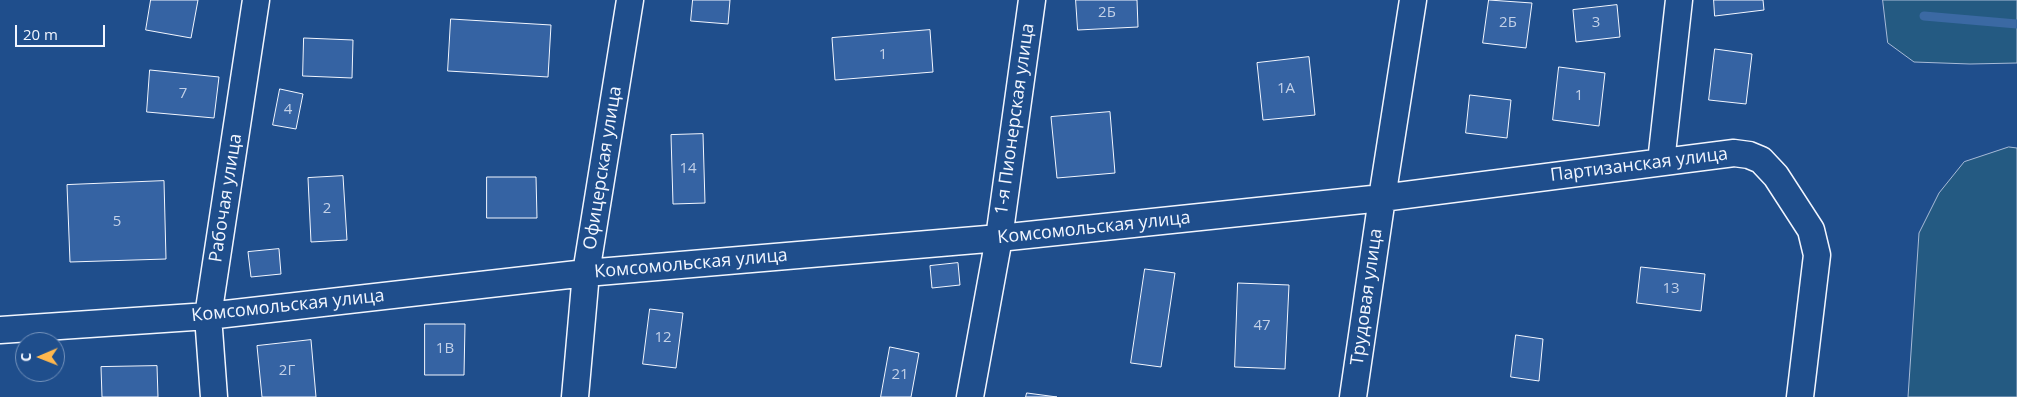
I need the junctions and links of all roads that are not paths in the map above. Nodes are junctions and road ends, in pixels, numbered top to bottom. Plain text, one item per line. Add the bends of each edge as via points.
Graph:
1 (256, 0) edge
2 (630, 0) edge
3 (1032, 0) edge
4 (1413, 0) edge
5 (1679, 0) edge
6 (1661, 162) junction
7 (1382, 198) junction
8 (999, 238) junction
9 (586, 273) junction
10 (208, 316) junction
11 (0, 330) edge
12 (214, 397) edge
13 (575, 397) edge
14 (970, 397) edge
15 (1353, 397) edge
16 (1800, 397) edge

1 - 10 street, Рабочая улица
2 - 9 street, Офицерская улица
3 - 8 street, 1-я Пионерская улица
4 - 7 street
5 - 6 street
6 - 7 street, Партизанская улица
6 - 16 street, Партизанская улица via 1734,152 1762,160 1811,230 1817,255
7 - 8 street, Комсомольская улица
7 - 15 street, Трудовая улица
8 - 9 street, Комсомольская улица
8 - 14 street, 1-я Пионерская улица
9 - 10 street, Комсомольская улица
9 - 13 street, Офицерская улица
10 - 11 street, Комсомольская улица
10 - 12 street, Рабочая улица

